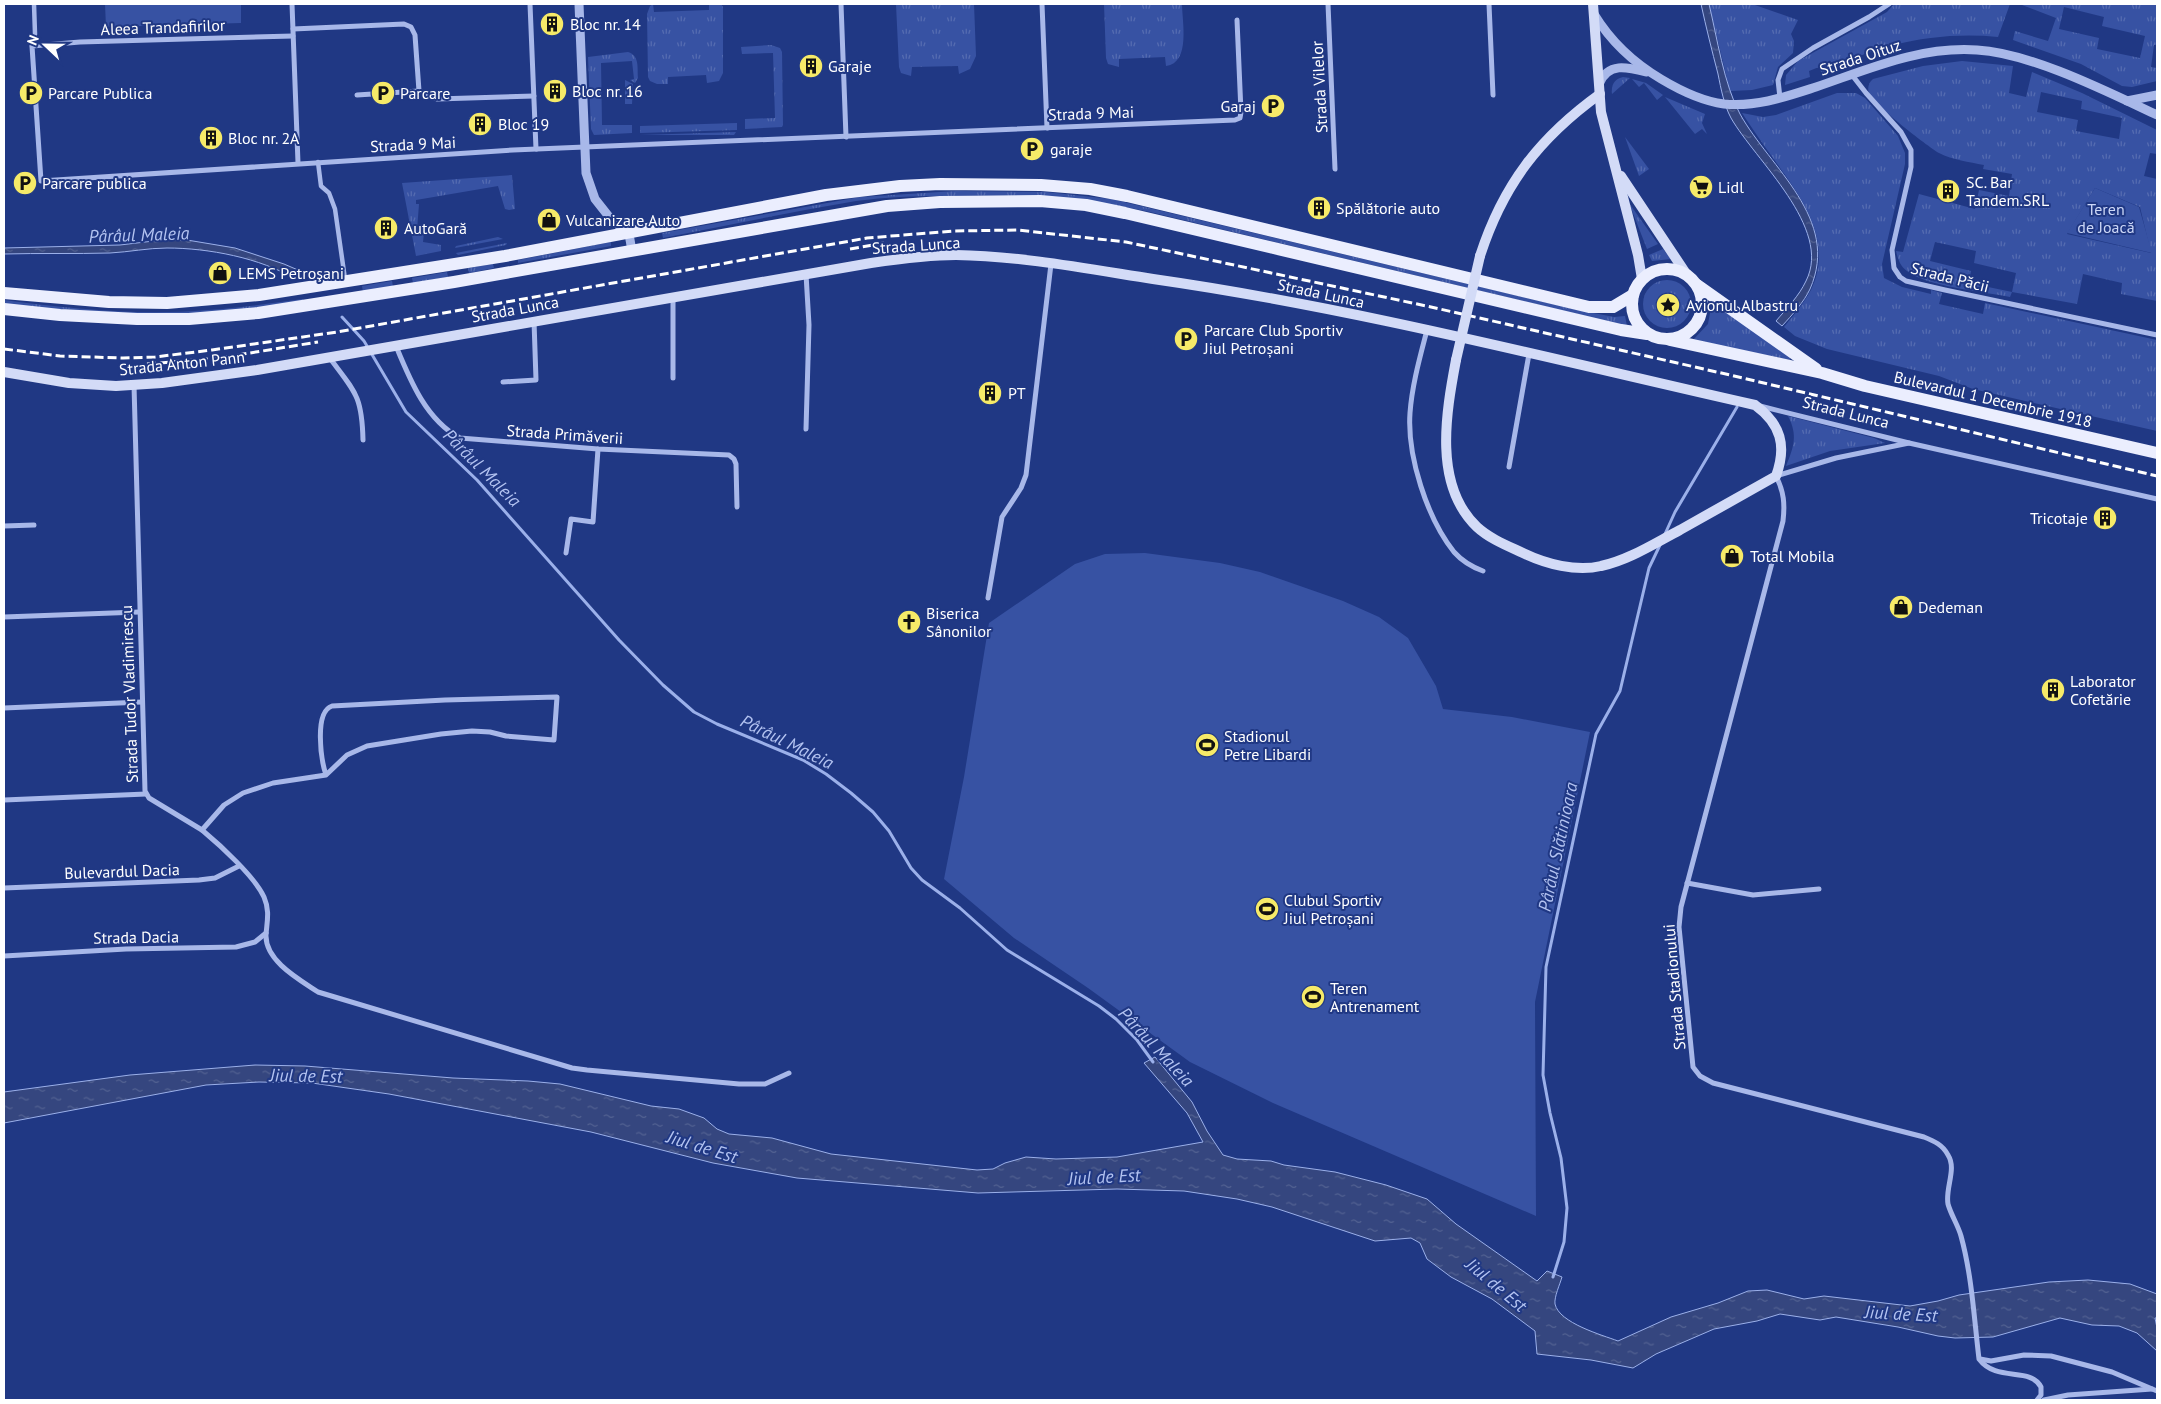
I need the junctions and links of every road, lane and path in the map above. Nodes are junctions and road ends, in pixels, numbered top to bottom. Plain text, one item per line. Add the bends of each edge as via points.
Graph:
1 (34, 4) edge
2 (292, 4) edge
3 (530, 4) edge
4 (579, 4) edge
5 (841, 4) edge
6 (1042, 4) edge
7 (1328, 4) edge
8 (1489, 4) edge
9 (1889, 4) edge
10 (1594, 9) edge
11 (1237, 20) dead end
12 (293, 29) junction
13 (294, 36) junction
14 (32, 46) junction
15 (1651, 73) junction
16 (1852, 75) junction
17 (1600, 89) junction
18 (419, 92) junction
19 (358, 95) dead end
20 (1493, 95) dead end
21 (2157, 95) edge
22 (534, 96) junction
23 (1780, 99) junction
24 (2127, 101) junction
25 (2157, 116) edge
26 (1047, 128) junction
27 (846, 137) junction
28 (585, 147) junction
29 (536, 149) junction
30 (318, 162) junction
31 (298, 163) junction
32 (1335, 169) dead end
33 (1618, 172) junction
34 (629, 234) junction
35 (632, 251) junction
36 (505, 256) junction
37 (1051, 264) junction
38 (452, 265) junction
39 (405, 273) junction
40 (508, 273) junction
41 (806, 274) junction
42 (1642, 280) junction
43 (1692, 280) junction
44 (348, 282) junction
45 (454, 282) junction
46 (408, 290) junction
47 (4, 294) edge
48 (1633, 295) junction
49 (673, 296) junction
50 (353, 298) junction
51 (4, 309) edge
52 (534, 321) junction
53 (1427, 330) junction
54 (1647, 334) junction
55 (2157, 335) edge
56 (1670, 340) junction
57 (396, 346) junction
58 (364, 351) joint
59 (1529, 354) junction
60 (329, 357) junction
61 (4, 372) edge
62 (1822, 373) junction
63 (673, 378) dead end
64 (503, 382) dead end
65 (134, 385) junction
66 (1755, 405) junction
67 (806, 429) dead end
68 (364, 440) dead end
69 (1909, 443) junction
70 (598, 449) junction
71 (2157, 453) edge
72 (1509, 467) dead end
73 (1776, 476) junction
74 (2157, 499) edge
75 (736, 507) dead end
76 (34, 525) dead end
77 (4, 526) edge
78 (566, 553) dead end
79 (1483, 571) dead end
80 (988, 598) dead end
81 (139, 612) junction
82 (4, 617) edge
83 (142, 702) junction
84 (4, 708) edge
85 (326, 774) junction
86 (146, 794) junction
87 (4, 800) edge
88 (202, 830) junction
89 (239, 866) junction
90 (1687, 883) junction
91 (4, 888) edge
92 (1819, 889) dead end
93 (266, 933) junction
94 (4, 956) edge
95 (788, 1072) dead end
96 (1979, 1359) junction
97 (2155, 1390) edge
98 (2037, 1400) edge
99 (2044, 1400) edge

1 - 14 street
2 - 12 street
3 - 22 street
4 - 28 street
5 - 27 street
6 - 26 street
7 - 32 street, Strada Vilelor
8 - 20 street
9 - 23 street via 1782,69 1777,88
10 - 15 street, Strada Oituz via 1609,37
10 - 17 main road
11 - 26 street, Strada 9 Mai via 1240,118
12 - 13 street
12 - 18 street via 404,24 411,27 415,35
13 - 14 street, Aleea Trandafirilor
13 - 31 street
14 - 31 street, Strada 9 Mai via 42,181
15 - 17 street via 1618,67 1607,72
15 - 23 street, Strada Oituz via 1703,100 1738,104
16 - 23 street, Strada Oituz
16 - 24 street, Strada Oituz via 1910,56 1977,50 2025,60
16 - 55 street, Strada Păcii via 1901,132 1911,150 1911,167 1892,250 1894,268 1900,277 1906,281
17 - 33 main road via 1604,126
17 - 73 main road, bridge via 1558,127 1527,162 1502,200 1487,235 1456,360 1446,418 1445,442 1458,499 1478,527 1491,537 1527,555 1562,566 1582,568 1617,561 1646,548
18 - 19 street
18 - 22 street via 437,99
21 - 24 street
22 - 29 street
24 - 25 street, Strada Oituz
26 - 27 street, Strada 9 Mai
27 - 28 street, Strada 9 Mai
28 - 29 street, Strada 9 Mai
28 - 34 street via 586,173 595,199
29 - 30 street, Strada 9 Mai
30 - 31 street, Strada 9 Mai
30 - 44 street via 321,186 329,193 335,208
33 - 42 main road
33 - 43 main road
34 - 35 street
34 - 36 main road
34 - 48 main road via 864,189 940,184 1041,185 1136,198 1589,307 1613,307
35 - 40 main road
35 - 54 main road via 887,206 991,201 1055,202 1125,212
36 - 38 main road
36 - 40 main road
37 - 41 main road, Strada Lunca via 957,255 923,256
37 - 53 main road, Strada Lunca via 1264,296
37 - 80 street via 1026,475 1002,517
38 - 39 main road
38 - 45 main road
39 - 44 main road
39 - 46 main road
40 - 45 main road
41 - 49 main road, Strada Lunca
41 - 67 street via 809,325
42 - 43 main road via 1652,272 1664,269 1676,270
42 - 48 main road
43 - 56 main road via 1701,295 1699,320 1687,333
43 - 62 main road, Bulevardul 1 Decembrie 1918
44 - 47 main road via 181,303 110,302
44 - 50 main road
45 - 46 main road
46 - 50 main road
48 - 54 main road via 1635,321
49 - 52 main road, Strada Lunca
49 - 63 street
50 - 51 main road via 258,313 189,319 99,317
52 - 57 main road, Strada Lunca
52 - 64 street via 536,380
53 - 59 main road, Strada Lunca
53 - 79 street via 1410,412 1414,458 1430,510 1446,540 1463,560
54 - 56 main road
56 - 62 main road, Bulevardul 1 Decembrie 1918
57 - 58 main road, Strada Lunca
57 - 70 street, Strada Primăverii via 416,391 434,417 447,431 460,438
58 - 60 main road, Strada Anton Pann
59 - 66 main road, Strada Lunca
59 - 72 street
60 - 65 main road, Strada Anton Pann via 238,373
60 - 68 street via 358,397
61 - 65 main road, Strada Anton Pann via 70,383
62 - 71 main road, Bulevardul 1 Decembrie 1918 via 1874,388
65 - 81 street, Strada Tudor Vladimirescu
66 - 69 street, Strada Lunca
66 - 73 main road via 1771,419 1780,437 1782,455
69 - 73 street via 1836,458
69 - 74 street, Strada Lunca
70 - 75 street, Strada Primăverii via 730,455 736,464
70 - 78 street via 594,522 571,519
73 - 90 street, Strada Stadionului via 1785,502 1783,521
76 - 77 street
81 - 82 street
81 - 83 street, Strada Tudor Vladimirescu
83 - 84 street
83 - 86 street, Strada Tudor Vladimirescu
85 - 85 street via 347,755 367,746 441,734 490,732 554,740 557,697 332,706 323,713 320,745
85 - 88 street via 273,783 243,793 224,805
86 - 87 street
86 - 88 street, Strada Tudor Vladimirescu
88 - 89 street, Strada Tudor Vladimirescu
89 - 91 street, Bulevardul Dacia via 215,878 199,880
89 - 93 street, Strada Tudor Vladimirescu via 264,896 268,913
90 - 92 street via 1753,895
90 - 96 street, Strada Stadionului via 1679,927 1693,1067 1700,1076 1713,1083 1924,1137 1948,1154 1952,1165 1948,1202 1966,1259
93 - 94 street, Strada Dacia via 255,942 236,947
93 - 95 street via 273,955 318,992 572,1068 739,1084 765,1084
96 - 97 street via 2050,1356 2112,1372
96 - 98 street via 1996,1372 2032,1378 2041,1387
97 - 99 street via 2068,1395

